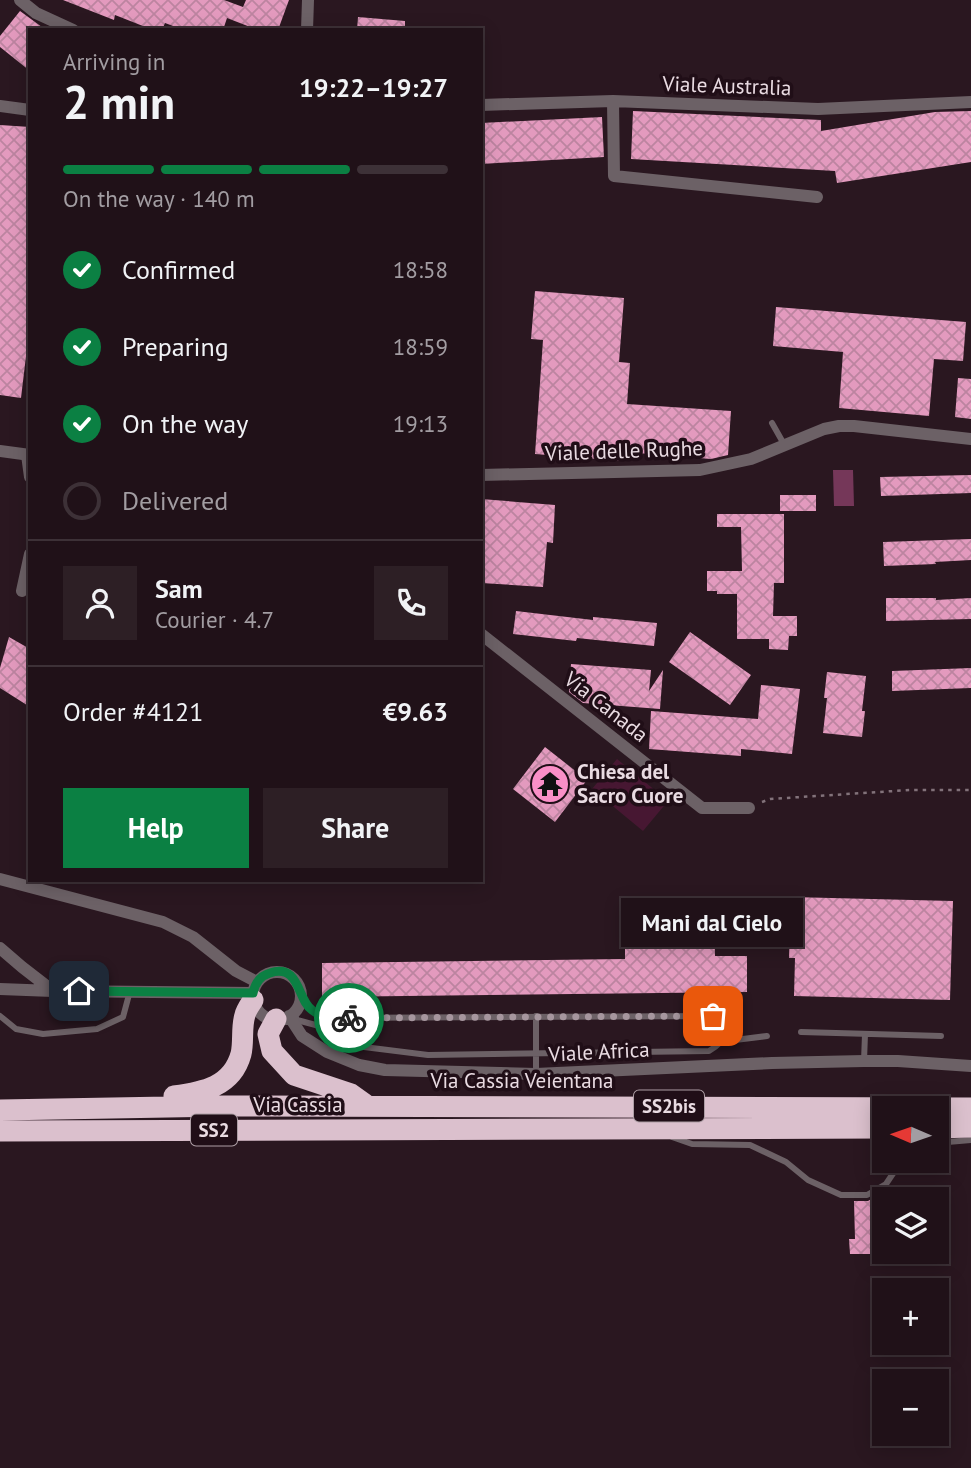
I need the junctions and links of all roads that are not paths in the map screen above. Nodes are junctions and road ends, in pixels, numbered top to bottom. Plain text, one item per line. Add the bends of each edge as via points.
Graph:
1 (20, 0) edge
2 (308, 0) edge
3 (69, 28) edge
4 (307, 28) edge
5 (613, 101) junction
6 (971, 102) edge
7 (0, 106) edge
8 (483, 106) edge
9 (28, 110) edge
10 (817, 197) dead end
11 (772, 423) dead end
12 (971, 439) edge
13 (785, 446) junction
14 (0, 451) edge
15 (28, 455) edge
16 (483, 475) edge
17 (28, 563) edge
18 (22, 591) dead end
19 (483, 636) edge
20 (749, 808) road end
21 (0, 879) edge
22 (0, 948) edge
23 (0, 989) edge
24 (53, 991) junction
25 (130, 991) junction
26 (300, 991) junction
27 (254, 992) junction
28 (0, 1016) edge
29 (286, 1016) junction
30 (536, 1016) junction
31 (324, 1018) junction
32 (323, 1027) junction
33 (801, 1032) dead end
34 (865, 1034) junction
35 (767, 1036) dead end
36 (941, 1036) dead end
37 (724, 1037) junction
38 (535, 1054) junction
39 (864, 1061) junction
40 (971, 1066) edge
41 (536, 1074) junction
42 (367, 1105) junction
43 (135, 1108) junction
44 (971, 1108) edge
45 (0, 1110) edge
46 (971, 1127) edge
47 (872, 1128) edge
48 (949, 1128) edge
49 (427, 1129) joint
50 (650, 1129) junction
51 (222, 1130) junction
52 (0, 1131) edge
53 (971, 1140) edge
54 (949, 1142) edge
55 (0, 1145) edge
56 (893, 1173) edge

1 - 3 street
2 - 4 street
5 - 6 street, Viale Australia via 818,109
5 - 8 street, Viale Australia
5 - 10 street via 614,176
7 - 9 street
11 - 13 lane
12 - 13 street, Viale delle Rughe via 839,426
13 - 16 street, Viale delle Rughe via 700,470
14 - 15 street
17 - 18 street
19 - 20 street, Via Canada via 702,808
21 - 27 street, Viale Africa via 163,922 193,937 236,971
22 - 24 street
23 - 24 street
24 - 25 street
25 - 27 street
25 - 28 lane via 123,1017 97,1030 43,1034 16,1029
26 - 27 street via 284,972 276,972 268,973
26 - 29 street via 300,1002
26 - 31 lane via 307,1007
27 - 29 street, Viale Africa via 260,1013 270,1018
27 - 43 highway via 245,1014 241,1054 219,1086
29 - 32 lane
29 - 41 street, Viale Africa via 302,1036 359,1065 385,1070
29 - 42 highway via 268,1034 272,1051 294,1074 351,1094
30 - 31 lane
30 - 37 lane via 713,1016
30 - 38 lane
31 - 32 lane
32 - 38 lane via 330,1036 365,1047 428,1055
33 - 34 lane
34 - 36 lane
34 - 39 lane
35 - 37 lane
37 - 38 lane via 709,1051
38 - 41 lane
39 - 40 street, Viale Africa
39 - 41 street, Viale Africa
42 - 43 highway, Via Cassia / SS2
42 - 44 highway, Via Cassia Veientana / SS2bis
43 - 45 highway, Via Cassia / SS2
46 - 48 highway
47 - 50 highway, SS2bis
49 - 50 highway, SS2bis
49 - 51 highway, Via Cassia / SS2
50 - 56 lane via 692,1144 750,1145 841,1195 867,1195 886,1184
51 - 52 highway, Via Cassia / SS2
51 - 55 highway via 184,1144
53 - 54 lane

